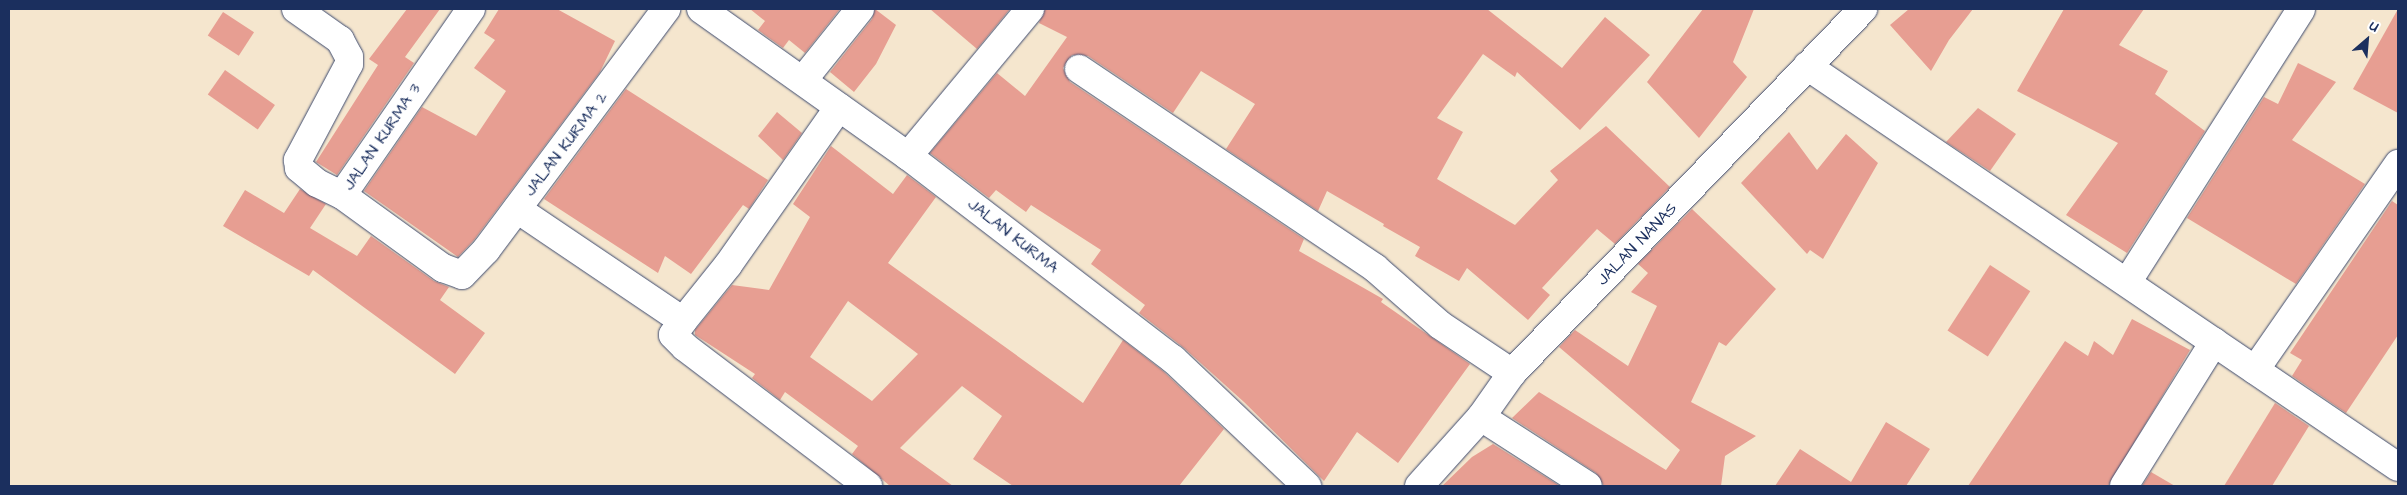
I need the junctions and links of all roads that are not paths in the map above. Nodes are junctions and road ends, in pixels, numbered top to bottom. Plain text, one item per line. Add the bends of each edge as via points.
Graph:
1 (296, 9) edge
2 (471, 9) edge
3 (666, 9) edge
4 (701, 9) edge
5 (860, 9) edge
6 (1030, 9) edge
7 (2301, 9) edge
8 (1852, 12) edge
9 (1807, 66) junction
10 (1079, 69) dead end
11 (804, 80) junction
12 (839, 107) junction
13 (908, 156) junction
14 (2398, 164) edge
15 (342, 195) junction
16 (517, 209) junction
17 (462, 275) joint
18 (2128, 282) junction
19 (683, 321) junction
20 (2214, 342) junction
21 (2255, 370) junction
22 (1512, 373) junction
23 (1481, 417) junction
24 (2398, 467) edge
25 (868, 486) edge
26 (1308, 486) edge
27 (1419, 486) edge
28 (1588, 486) edge
29 (2124, 486) edge

1 - 15 street via 340,40 349,57 349,64 298,160 299,168 316,184
2 - 15 street, JALAN KURMA 3
3 - 16 street, JALAN KURMA 2
4 - 11 street, JALAN KURMA
5 - 11 street
6 - 13 street
7 - 18 street
8 - 9 street, JALAN NANAS
9 - 18 street
9 - 22 street, JALAN NANAS
10 - 22 street via 1375,268 1440,325
11 - 12 street, JALAN KURMA
12 - 13 street, JALAN KURMA
12 - 19 street via 728,265
13 - 26 street, JALAN KURMA via 1173,359
14 - 21 street
15 - 17 street, JALAN KURMA 3 via 443,268
16 - 17 street, JALAN KURMA 2
16 - 19 street
18 - 20 street
19 - 25 street via 673,335 685,347
20 - 21 street
20 - 29 street
21 - 24 street
22 - 23 street, JALAN NANAS
23 - 27 street, JALAN NANAS
23 - 28 street

